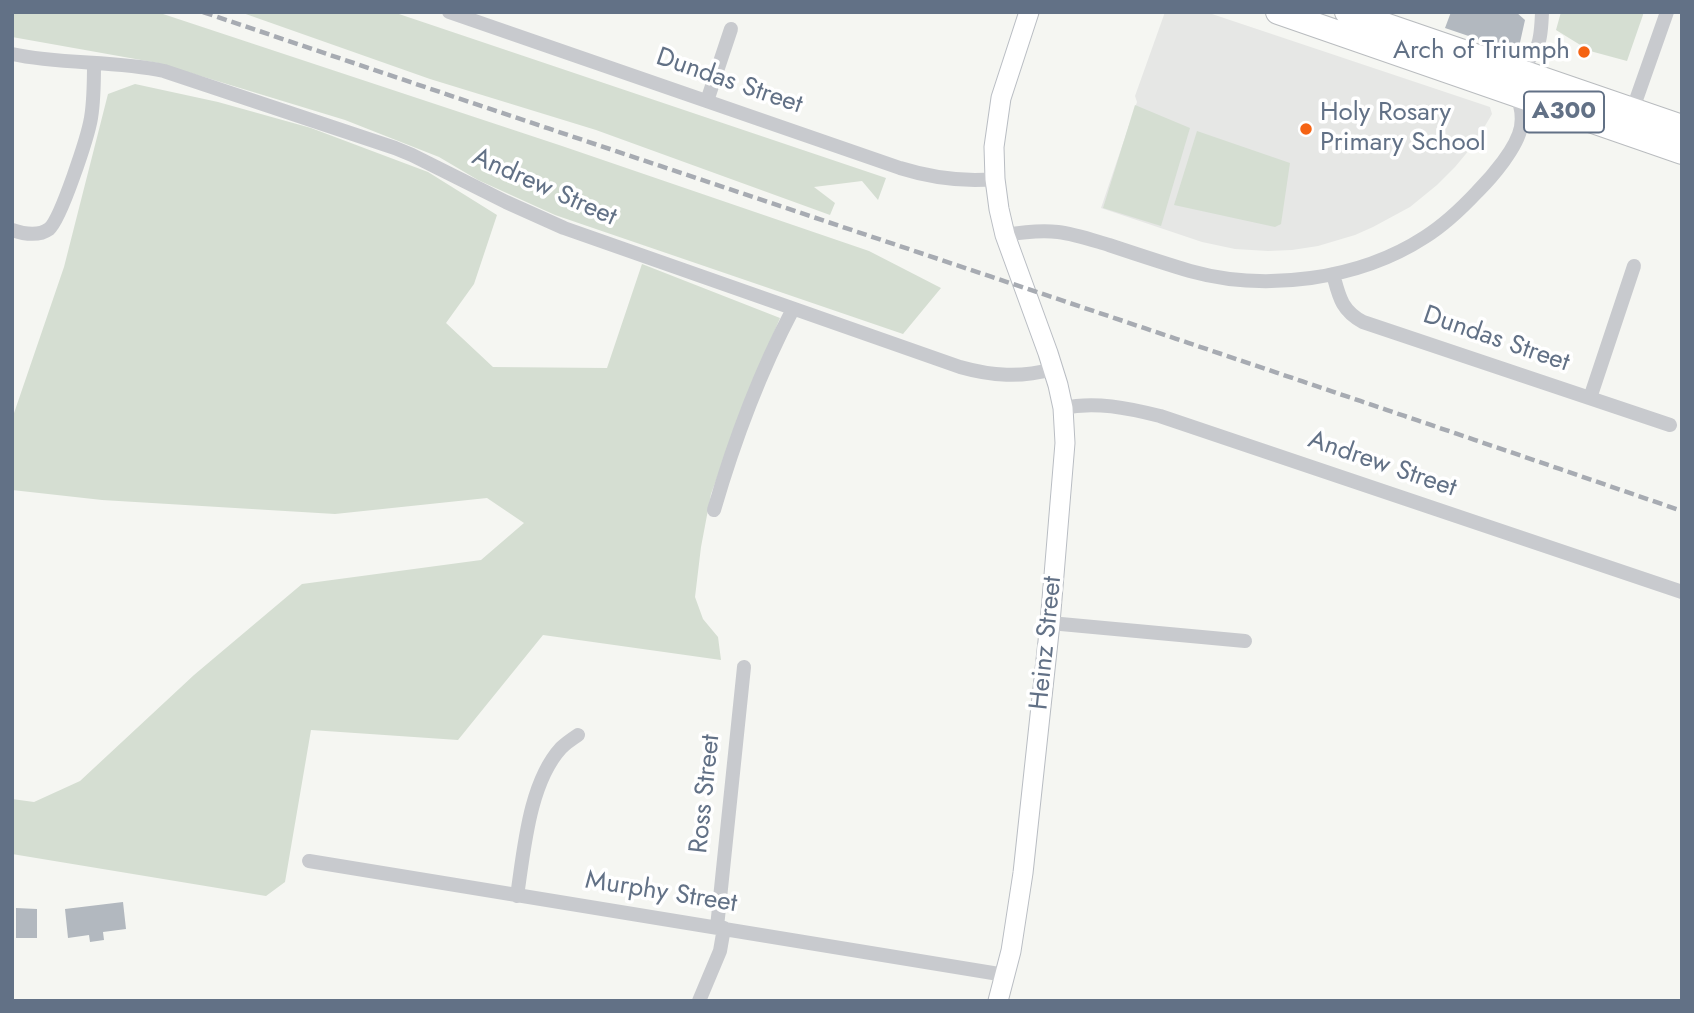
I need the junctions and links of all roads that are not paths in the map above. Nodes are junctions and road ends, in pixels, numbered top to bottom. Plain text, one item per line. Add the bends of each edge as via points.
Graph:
1 (449, 12) edge
2 (1029, 12) edge
3 (1278, 12) edge
4 (1347, 12) edge
5 (1667, 12) edge
6 (1542, 17) edge
7 (486, 18) edge
8 (731, 29) dead end
9 (12, 54) edge
10 (94, 64) junction
11 (1518, 71) junction
12 (1517, 96) junction
13 (707, 101) junction
14 (1549, 107) junction
15 (1629, 122) junction
16 (1682, 127) edge
17 (1521, 130) junction
18 (1682, 152) edge
19 (995, 179) junction
20 (12, 230) edge
21 (1005, 235) junction
22 (1634, 266) dead end
23 (1333, 274) junction
24 (793, 309) junction
25 (1053, 369) junction
26 (1590, 398) junction
27 (1063, 408) junction
28 (1670, 425) dead end
29 (714, 510) dead end
30 (1682, 592) edge
31 (1050, 623) junction
32 (1245, 642) dead end
33 (744, 667) dead end
34 (578, 735) dead end
35 (309, 860) dead end
36 (517, 895) junction
37 (721, 928) junction
38 (1005, 975) junction
39 (699, 1001) edge
40 (998, 1001) edge

1 - 7 street, Dundas Street
2 - 19 street, Heinz Street via 1001,98
3 - 12 highway, A300
4 - 11 highway, A300
5 - 15 street
6 - 11 street via 1536,51
7 - 13 street, Dundas Street
8 - 13 street
9 - 10 street, Andrew Street
10 - 20 street via 91,121 60,214 40,233
10 - 24 street, Andrew Street via 164,71 368,138 564,228
11 - 15 highway, A300
12 - 14 highway, A300
12 - 17 street
13 - 19 street, Dundas Street via 923,175 961,181
14 - 15 highway, A300
14 - 17 street
15 - 16 highway, A300
15 - 18 highway, A300
17 - 23 street via 1493,175 1437,228 1396,253
19 - 21 street, Heinz Street
21 - 23 street via 1032,231 1070,234 1227,279 1300,280
21 - 25 street, Heinz Street
22 - 26 street
23 - 26 street, Dundas Street via 1345,308 1363,322
24 - 25 street, Andrew Street via 976,372 1019,376
24 - 29 street via 763,372
25 - 27 street, Heinz Street
26 - 28 street, Dundas Street
27 - 30 street, Andrew Street via 1104,406 1160,416
27 - 31 street, Heinz Street via 1064,467
31 - 32 street
31 - 38 street, Heinz Street via 1023,873
33 - 37 street, Ross Street
34 - 36 street via 559,750 536,792
35 - 36 street, Murphy Street
36 - 37 street, Murphy Street
37 - 38 street, Murphy Street
37 - 39 street, Ross Street via 720,951
38 - 40 street, Heinz Street

